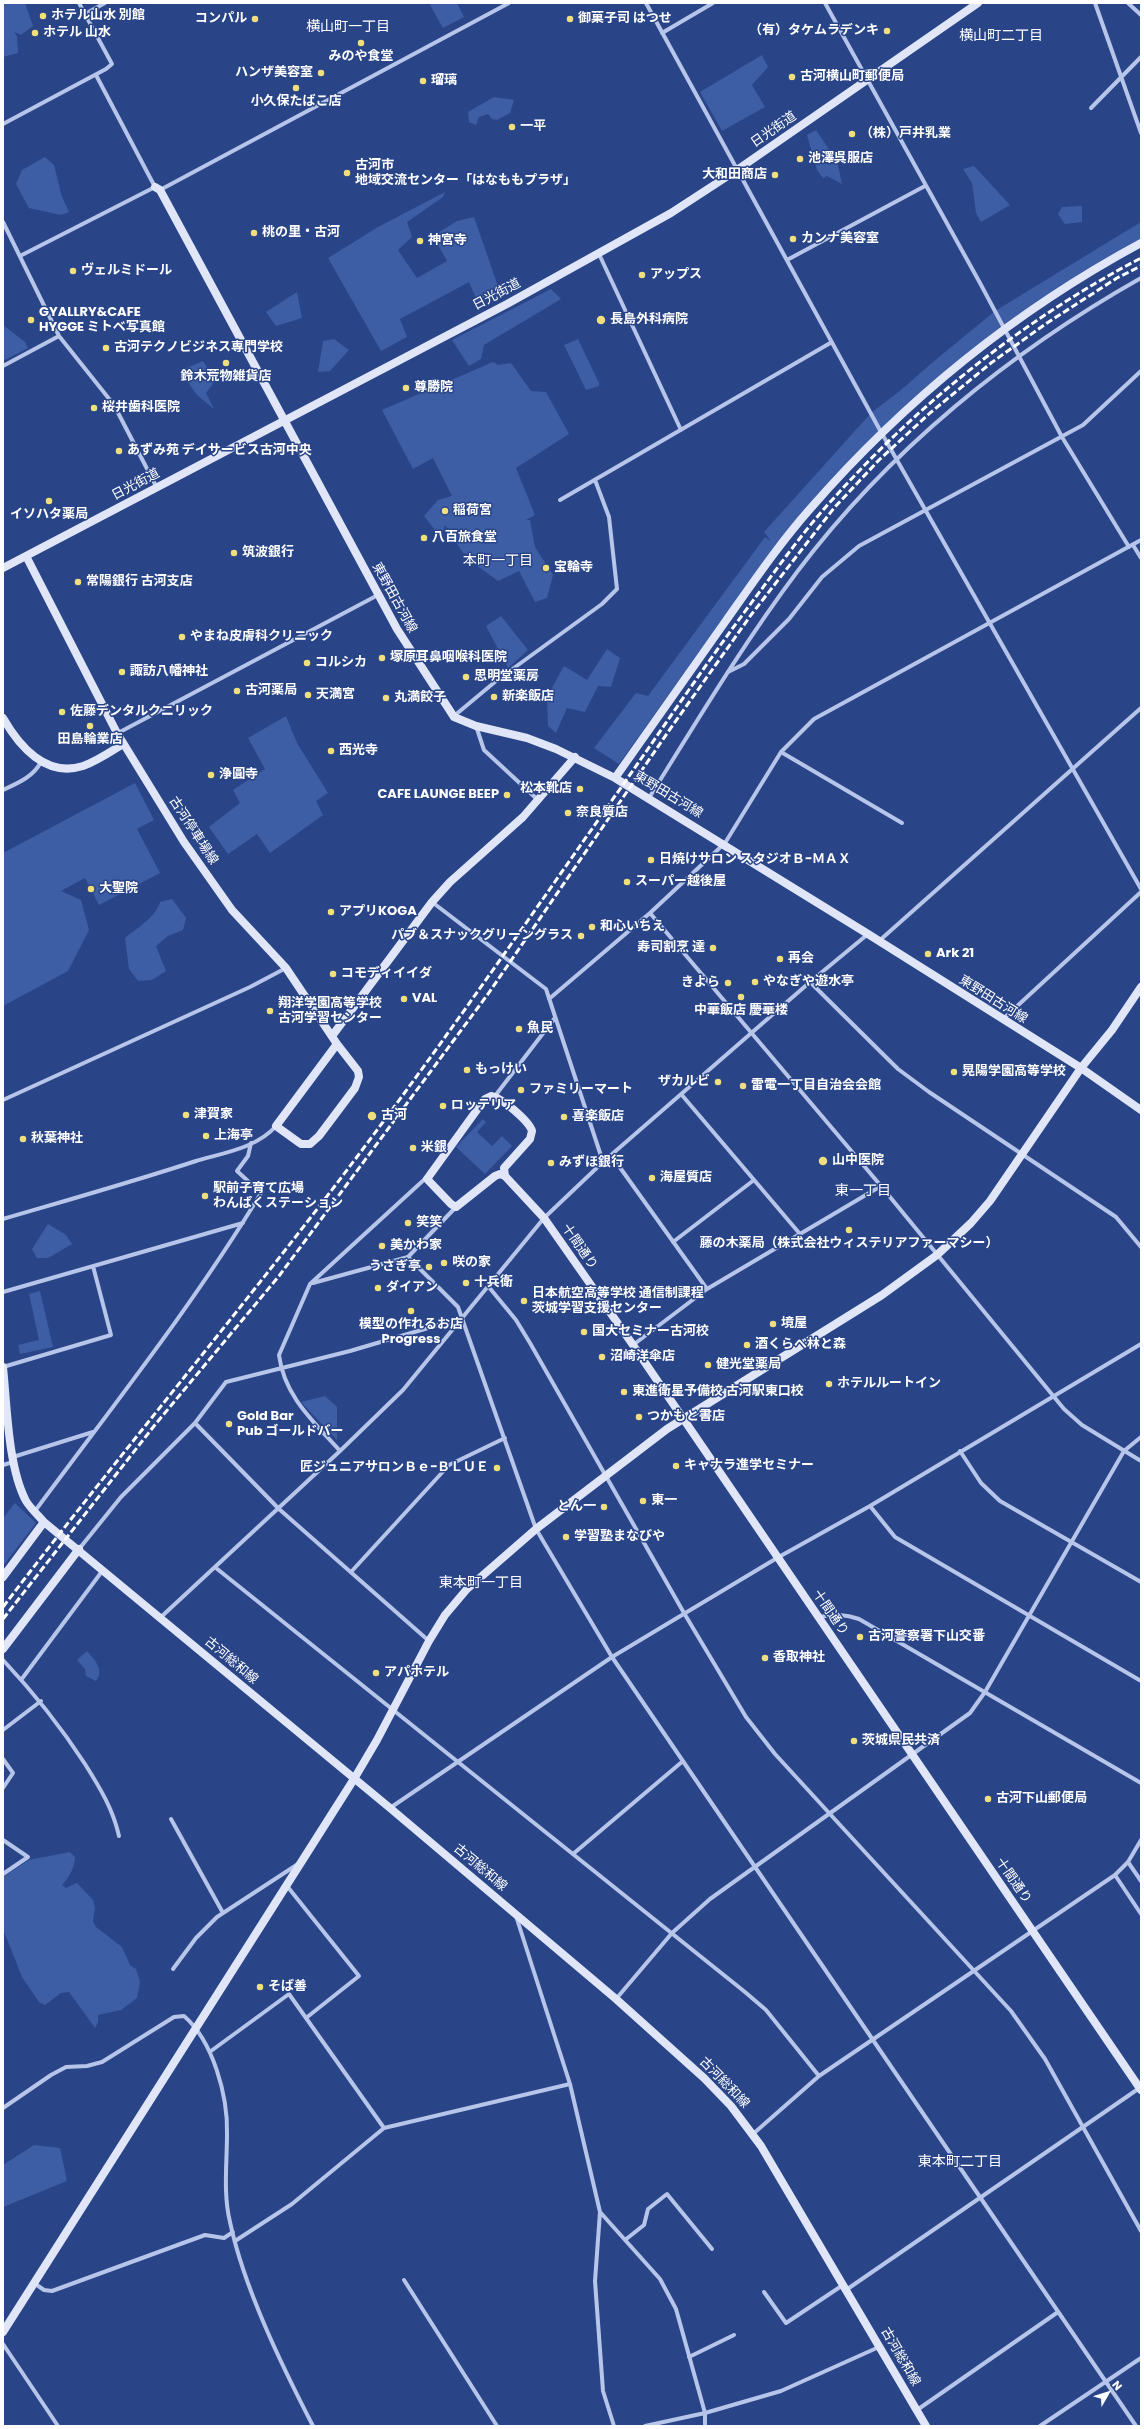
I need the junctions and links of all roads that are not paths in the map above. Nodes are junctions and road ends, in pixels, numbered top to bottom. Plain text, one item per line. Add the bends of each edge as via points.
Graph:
1 (79, 3) edge
2 (105, 3) edge
3 (508, 3) edge
4 (646, 3) edge
5 (713, 3) edge
6 (825, 3) edge
7 (978, 3) edge
8 (1095, 3) edge
9 (1128, 3) edge
10 (85, 14) junction
11 (1141, 15) edge
12 (662, 33) junction
13 (1141, 57) edge
14 (96, 74) junction
15 (1121, 78) junction
16 (867, 80) junction
17 (1091, 108) dead end
18 (3, 124) edge
19 (1141, 133) edge
20 (737, 170) junction
21 (925, 186) junction
22 (158, 188) junction
23 (3, 222) edge
24 (1141, 243) edge
25 (599, 254) junction
26 (20, 256) junction
27 (787, 260) junction
28 (1141, 278) edge
29 (1004, 328) junction
30 (59, 336) junction
31 (832, 342) junction
32 (1019, 357) junction
33 (3, 366) edge
34 (1141, 371) edge
35 (284, 422) junction
36 (681, 430) junction
37 (881, 432) junction
38 (1062, 437) junction
39 (896, 459) junction
40 (595, 480) junction
41 (157, 488) junction
42 (560, 500) dead end
43 (926, 511) junction
44 (1141, 540) edge
45 (1131, 546) junction
46 (26, 556) junction
47 (1141, 558) edge
48 (3, 568) edge
49 (378, 595) junction
50 (990, 621) junction
51 (728, 673) junction
52 (1141, 708) edge
53 (454, 716) junction
54 (3, 718) edge
55 (476, 726) junction
56 (117, 734) junction
57 (124, 744) junction
58 (781, 752) junction
59 (575, 757) junction
60 (41, 762) junction
61 (1072, 768) junction
62 (615, 778) junction
63 (3, 790) edge
64 (649, 798) junction
65 (538, 800) junction
66 (902, 823) dead end
67 (725, 843) junction
68 (1141, 890) edge
69 (432, 902) junction
70 (650, 912) junction
71 (868, 934) junction
72 (878, 940) junction
73 (286, 968) junction
74 (810, 982) junction
75 (1141, 987) edge
76 (549, 999) junction
77 (554, 1019) junction
78 (1002, 1020) junction
79 (752, 1034) junction
80 (332, 1036) junction
81 (337, 1044) junction
82 (1081, 1068) junction
83 (681, 1094) junction
84 (494, 1096) junction
85 (3, 1100) edge
86 (1141, 1110) edge
87 (276, 1126) junction
88 (252, 1143) junction
89 (611, 1155) junction
90 (1023, 1155) junction
91 (603, 1162) junction
92 (428, 1176) junction
93 (506, 1176) junction
94 (754, 1180) junction
95 (881, 1186) junction
96 (456, 1207) junction
97 (544, 1218) junction
98 (3, 1219) edge
99 (243, 1223) junction
100 (800, 1234) junction
101 (673, 1242) junction
102 (1141, 1247) edge
103 (937, 1255) junction
104 (408, 1257) junction
105 (93, 1266) junction
106 (310, 1284) junction
107 (488, 1286) junction
108 (707, 1289) junction
109 (3, 1292) edge
110 (462, 1318) junction
111 (1141, 1344) edge
112 (633, 1345) junction
113 (3, 1367) edge
114 (280, 1368) junction
115 (1053, 1396) junction
116 (683, 1418) junction
117 (195, 1423) junction
118 (94, 1432) junction
119 (1141, 1437) edge
120 (504, 1438) junction
121 (340, 1451) junction
122 (960, 1451) junction
123 (1124, 1451) junction
124 (13, 1460) junction
125 (1141, 1461) edge
126 (3, 1464) edge
127 (606, 1476) junction
128 (870, 1506) junction
129 (279, 1509) junction
130 (35, 1511) junction
131 (44, 1522) junction
132 (536, 1529) junction
133 (1072, 1542) junction
134 (79, 1549) junction
135 (777, 1558) junction
136 (216, 1568) junction
137 (104, 1570) junction
138 (351, 1572) junction
139 (3, 1577) edge
140 (1141, 1582) edge
141 (684, 1613) junction
142 (1029, 1616) junction
143 (161, 1617) junction
144 (818, 1617) junction
145 (429, 1641) junction
146 (3, 1649) edge
147 (612, 1657) junction
148 (3, 1660) edge
149 (21, 1680) junction
150 (1141, 1681) edge
151 (985, 1692) junction
152 (41, 1701) junction
153 (392, 1711) junction
154 (3, 1730) edge
155 (912, 1755) junction
156 (3, 1759) edge
157 (683, 1760) junction
158 (457, 1763) junction
159 (354, 1778) junction
160 (1141, 1783) edge
161 (3, 1788) edge
162 (390, 1808) junction
163 (830, 1814) junction
164 (171, 1819) dead end
165 (119, 1836) dead end
166 (3, 1840) edge
167 (1141, 1840) edge
168 (573, 1854) junction
169 (302, 1862) junction
170 (1128, 1862) junction
171 (754, 1866) junction
172 (3, 1874) edge
173 (1115, 1875) junction
174 (1141, 1881) edge
175 (287, 1886) junction
176 (223, 1912) junction
177 (515, 1914) junction
178 (1141, 1914) edge
179 (1032, 1930) junction
180 (672, 1933) junction
181 (173, 1969) dead end
182 (975, 1970) junction
183 (616, 1999) junction
184 (306, 2018) junction
185 (196, 2026) junction
186 (872, 2040) junction
187 (211, 2051) junction
188 (819, 2076) junction
189 (570, 2084) junction
190 (1141, 2088) edge
191 (3, 2108) edge
192 (1083, 2126) junction
193 (384, 2128) junction
194 (753, 2134) junction
195 (979, 2197) junction
196 (600, 2212) junction
197 (1141, 2231) edge
198 (233, 2232) junction
199 (625, 2240) junction
200 (235, 2241) junction
201 (712, 2249) dead end
202 (404, 2280) dead end
203 (34, 2283) junction
204 (845, 2287) junction
205 (764, 2292) dead end
206 (1058, 2312) junction
207 (3, 2332) edge
208 (734, 2335) dead end
209 (3, 2344) edge
210 (880, 2347) junction
211 (689, 2357) junction
212 (1141, 2358) edge
213 (1105, 2382) junction
214 (916, 2410) junction
215 (705, 2413) junction
216 (58, 2426) edge
217 (313, 2426) edge
218 (497, 2426) edge
219 (614, 2426) edge
220 (645, 2426) edge
221 (705, 2426) edge
222 (925, 2426) edge
223 (1040, 2426) edge
224 (1136, 2426) edge

1 - 10 street
2 - 10 street
3 - 22 street
4 - 12 street
5 - 12 street
6 - 16 street
7 - 16 street, 日光街道
8 - 15 street
9 - 11 street
10 - 14 street via 112,64
12 - 20 street
13 - 15 street
14 - 18 street
14 - 22 street
15 - 17 street
15 - 19 street
16 - 20 street, 日光街道
16 - 21 street
20 - 25 street, 日光街道
20 - 27 street
21 - 27 street
21 - 29 street
22 - 26 street
22 - 35 street, 東野田古河線
23 - 26 street
24 - 29 street via 1082,276
25 - 35 street, 日光街道
25 - 36 street
26 - 30 street
27 - 31 street
28 - 32 street via 1101,300
29 - 32 street
29 - 37 street
30 - 33 street
30 - 41 street via 114,405
31 - 36 street
31 - 37 street
32 - 38 street
32 - 39 street via 962,401
34 - 38 street via 1093,418
35 - 41 street, 日光街道
35 - 49 street, 東野田古河線
36 - 40 street
37 - 39 street
37 - 62 street via 808,510
38 - 43 street
38 - 45 street
39 - 43 street
39 - 51 street via 849,509 798,571
40 - 42 street
40 - 53 street via 609,517 617,589 602,604 496,681
41 - 46 street, 日光街道
43 - 50 street
43 - 51 street via 859,546 822,577 789,619 744,664
44 - 45 street
45 - 47 street
45 - 50 street
46 - 48 street, 日光街道
46 - 56 street, 古河停車場線
49 - 53 street, 東野田古河線
49 - 56 street
50 - 58 street via 814,719
50 - 61 street
51 - 64 street
52 - 61 street
53 - 55 street, 東野田古河線
54 - 60 street via 18,741
55 - 59 street, 東野田古河線 via 527,738
55 - 65 street via 484,750
56 - 57 street, 古河停車場線
57 - 60 street via 96,761 72,769 49,766
57 - 73 street, 古河停車場線 via 184,842 221,895 246,927
58 - 66 street
58 - 67 street
59 - 62 street, 東野田古河線
59 - 65 street
60 - 63 street via 37,770 29,776
61 - 68 street
61 - 72 street
62 - 64 street, 東野田古河線
64 - 67 street, 東野田古河線
65 - 69 street
67 - 70 street
67 - 71 street, 東野田古河線
68 - 78 street
69 - 76 street via 546,989
69 - 80 street
70 - 76 street
70 - 79 street
71 - 72 street, 東野田古河線
71 - 74 street
72 - 78 street, 東野田古河線
73 - 80 street, 古河停車場線
73 - 85 street via 250,987
74 - 79 street
74 - 90 street via 898,1069
75 - 82 street via 1112,1030
76 - 77 street
77 - 84 street
77 - 91 street
78 - 82 street, 東野田古河線
79 - 83 street
79 - 95 street
80 - 81 street, 古河停車場線
81 - 87 street
81 - 87 street, 古河停車場線 via 358,1071 359,1078 355,1088 310,1144 297,1142
82 - 86 street, 東野田古河線
82 - 90 street
83 - 89 street
83 - 94 street
84 - 92 street via 485,1099
84 - 93 street via 528,1124 532,1131 530,1138 504,1168
87 - 88 street via 270,1134
88 - 98 street via 152,1177
88 - 99 street via 248,1156 237,1171 261,1193
89 - 91 street
89 - 101 street
90 - 102 street via 1116,1217
90 - 103 street via 971,1223
91 - 97 street
92 - 96 street via 428,1182
92 - 106 street
93 - 96 street via 495,1176
93 - 97 street, 十間通り
94 - 100 street
94 - 101 street
95 - 100 street
95 - 103 street
96 - 104 street
97 - 107 street
97 - 112 street, 十間通り
99 - 105 street
99 - 118 street
100 - 108 street
101 - 108 street
103 - 115 street
103 - 116 street via 887,1292
104 - 106 street
104 - 110 street via 458,1307
105 - 109 street
105 - 113 street via 111,1335
106 - 114 street via 278,1356
107 - 110 street
107 - 127 street via 516,1320
108 - 112 street
110 - 114 street via 350,1351
110 - 120 street
110 - 121 street via 403,1390
111 - 115 street
112 - 116 street, 十間通り
113 - 124 street, 古河総和線
114 - 117 street via 226,1382
114 - 121 street via 294,1401
115 - 122 street
115 - 123 street via 1077,1422
116 - 127 street
116 - 135 street, 十間通り
117 - 129 street
117 - 134 street via 121,1497
118 - 124 street
118 - 130 street
119 - 123 street
120 - 132 street
120 - 138 street via 449,1465
121 - 129 street
122 - 128 street
122 - 133 street via 982,1483 1000,1500
123 - 125 street
123 - 133 street
124 - 126 street
124 - 130 street, 古河総和線 via 21,1490
127 - 132 street
127 - 141 street
128 - 135 street
128 - 142 street via 895,1536
129 - 136 street
129 - 138 street
130 - 131 street, 古河総和線
131 - 134 street, 古河総和線
131 - 139 street
132 - 145 street via 467,1589 445,1615
132 - 147 street
133 - 140 street
133 - 142 street
134 - 137 street, 古河総和線
134 - 146 street
135 - 141 street
135 - 144 street, 十間通り
136 - 143 street
136 - 153 street
137 - 143 street, 古河総和線
137 - 149 street
138 - 145 street
141 - 147 street
141 - 163 street via 746,1718
142 - 150 street
142 - 151 street
143 - 159 street, 古河総和線
144 - 151 street via 834,1614 859,1619
144 - 155 street, 十間通り
145 - 153 street
147 - 157 street
147 - 158 street
148 - 149 street
149 - 152 street
151 - 155 street via 970,1712
151 - 160 street
152 - 154 street
152 - 165 street via 101,1790 114,1816
153 - 158 street
153 - 159 street
155 - 163 street
155 - 179 street, 十間通り
156 - 161 street via 13,1773
157 - 168 street
157 - 171 street
158 - 162 street
158 - 168 street
159 - 162 street, 古河総和線
159 - 169 street
162 - 177 street, 古河総和線
163 - 171 street
163 - 182 street
164 - 176 street
166 - 172 street via 28,1857
167 - 170 street
168 - 180 street
169 - 175 street
169 - 176 street
170 - 173 street
170 - 174 street
171 - 180 street via 710,1899
171 - 186 street
173 - 178 street
173 - 179 street
175 - 184 street via 359,1976
175 - 185 street
176 - 181 street via 196,1938
177 - 183 street, 古河総和線
177 - 189 street
179 - 182 street
179 - 190 street, 十間通り
180 - 183 street
180 - 188 street via 766,2010
182 - 186 street
182 - 192 street via 1028,2033
183 - 194 street, 古河総和線 via 704,2078
184 - 187 street via 289,1994
184 - 193 street
185 - 187 street
185 - 191 street via 184,2016 174,2017 102,2062 66,2067
185 - 203 street
186 - 188 street
186 - 195 street
187 - 198 street via 228,2132 227,2195
188 - 194 street
189 - 193 street
189 - 196 street
190 - 192 street
192 - 195 street
192 - 197 street
193 - 200 street via 292,2204
194 - 204 street, 古河総和線
195 - 204 street
195 - 206 street
196 - 199 street
196 - 219 street via 595,2281 604,2391
198 - 200 street
198 - 203 street via 224,2238 205,2235 52,2291 44,2290
199 - 201 street via 644,2225 648,2209 667,2194
199 - 211 street via 660,2279 676,2309
200 - 217 street via 271,2337
202 - 218 street
203 - 207 street
204 - 205 street via 786,2323
204 - 210 street, 古河総和線
206 - 213 street
206 - 214 street
208 - 211 street
209 - 216 street
210 - 214 street, 古河総和線
210 - 215 street via 781,2392
211 - 215 street
212 - 213 street
213 - 223 street
213 - 224 street
214 - 222 street, 古河総和線
215 - 220 street
215 - 221 street

